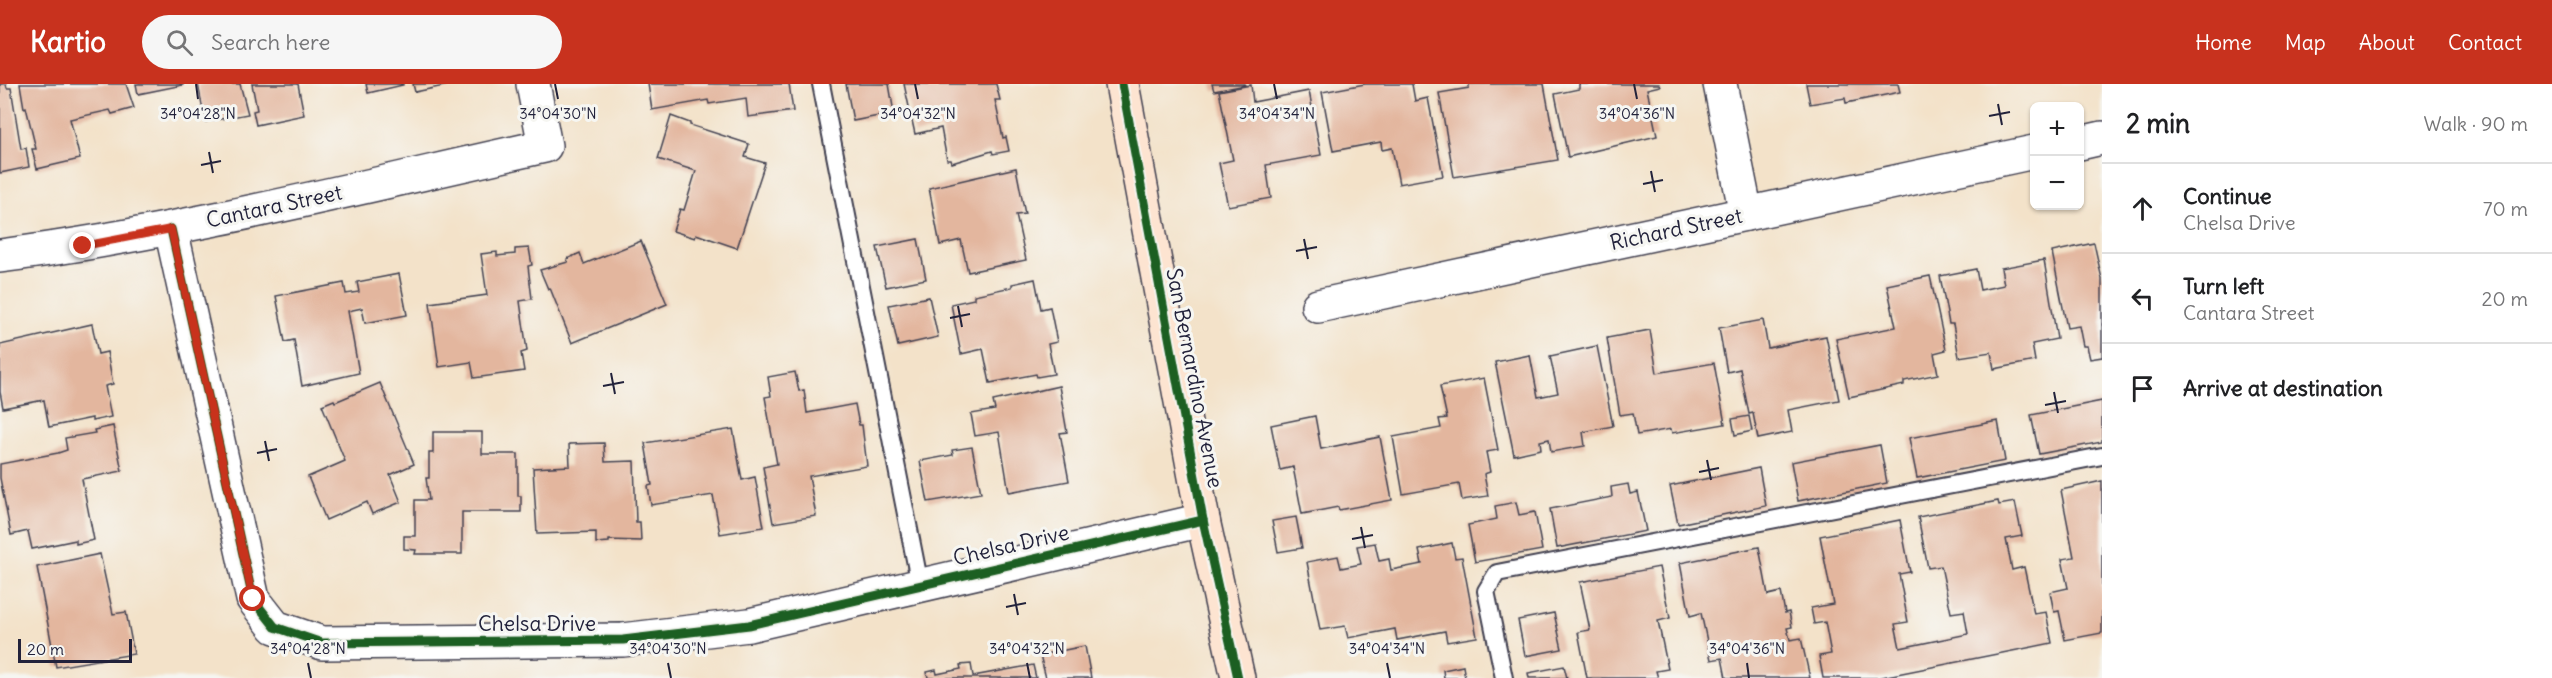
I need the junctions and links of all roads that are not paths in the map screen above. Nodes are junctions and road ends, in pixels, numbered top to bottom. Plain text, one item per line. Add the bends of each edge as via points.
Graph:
1 (533, 84) edge
2 (821, 84) edge
3 (1122, 84) edge
4 (1720, 84) edge
5 (2102, 138) edge
6 (2084, 142) edge
7 (2030, 153) edge
8 (1746, 214) junction
9 (171, 229) junction
10 (0, 256) edge
11 (1318, 306) dead end
12 (2102, 456) edge
13 (1203, 520) junction
14 (920, 585) junction
15 (1238, 678) edge
16 (1504, 678) edge

1 - 9 street, Cantara Street via 545,146
2 - 14 lane
3 - 13 main road, San Bernardino Avenue
4 - 8 street
5 - 6 street
7 - 8 street, Richard Street
8 - 11 street, Richard Street
9 - 10 street, Cantara Street via 83,246
9 - 14 street, Chelsa Drive via 253,599 275,627 322,643 622,640 749,624
12 - 16 lane via 1497,573 1486,591
13 - 14 street, Chelsa Drive
13 - 15 main road, San Bernardino Avenue

